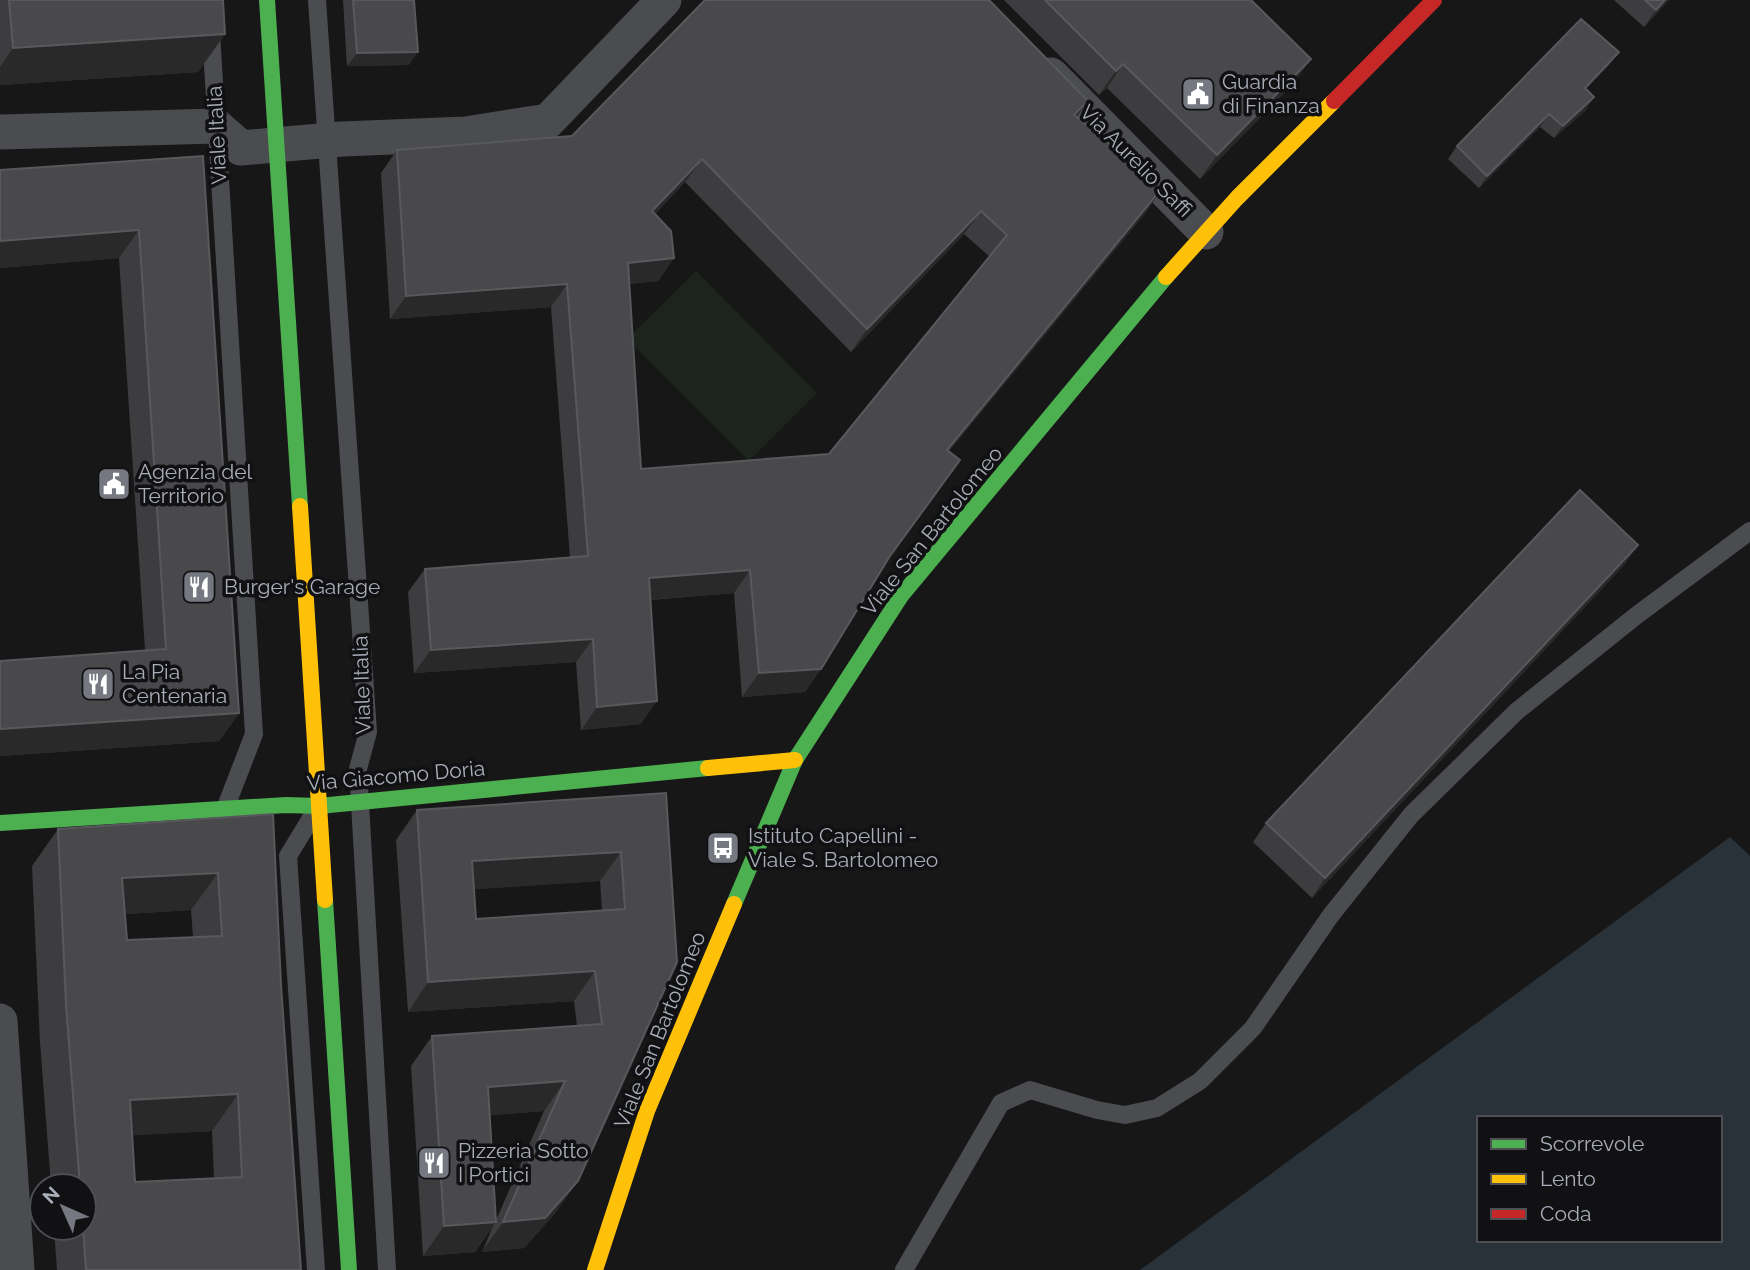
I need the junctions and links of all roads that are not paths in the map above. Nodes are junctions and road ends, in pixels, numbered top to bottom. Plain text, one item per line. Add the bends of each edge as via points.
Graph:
1 (209, 0) edge
2 (267, 0) edge
3 (317, 0) edge
4 (664, 0) edge
5 (1434, 0) edge
6 (1034, 57) edge
7 (216, 126) junction
8 (0, 132) edge
9 (326, 141) junction
10 (276, 145) junction
11 (1206, 232) junction
12 (1750, 531) edge
13 (795, 760) junction
14 (360, 802) junction
15 (319, 806) junction
16 (225, 809) junction
17 (0, 823) edge
18 (0, 1021) edge
19 (17, 1270) edge
20 (316, 1270) edge
21 (349, 1270) edge
22 (387, 1270) edge
23 (595, 1270) edge
24 (904, 1270) edge

1 - 7 lane, Viale Italia
2 - 10 main road
3 - 9 lane, Viale Italia
4 - 9 street via 548,121 466,134
5 - 11 main road, Viale San Bartolomeo
6 - 11 street, Via Aurelio Saffi
7 - 8 street
7 - 10 street via 241,148
7 - 16 lane, Viale Italia via 254,734
9 - 10 street
9 - 14 lane, Viale Italia via 368,732 358,769
10 - 15 main road
11 - 13 main road, Viale San Bartolomeo via 901,596
12 - 24 lane via 1517,710 1411,815 1331,915 1253,1028 1200,1081 1157,1108 1125,1115 1030,1090 1001,1103
13 - 14 main road, Via Giacomo Doria
13 - 23 main road, Viale San Bartolomeo via 647,1111
14 - 15 main road, Via Giacomo Doria
14 - 22 lane, Viale Italia
15 - 16 main road, Via Giacomo Doria
15 - 20 lane via 288,856
15 - 21 main road
16 - 17 main road, Via Giacomo Doria
18 - 19 street

